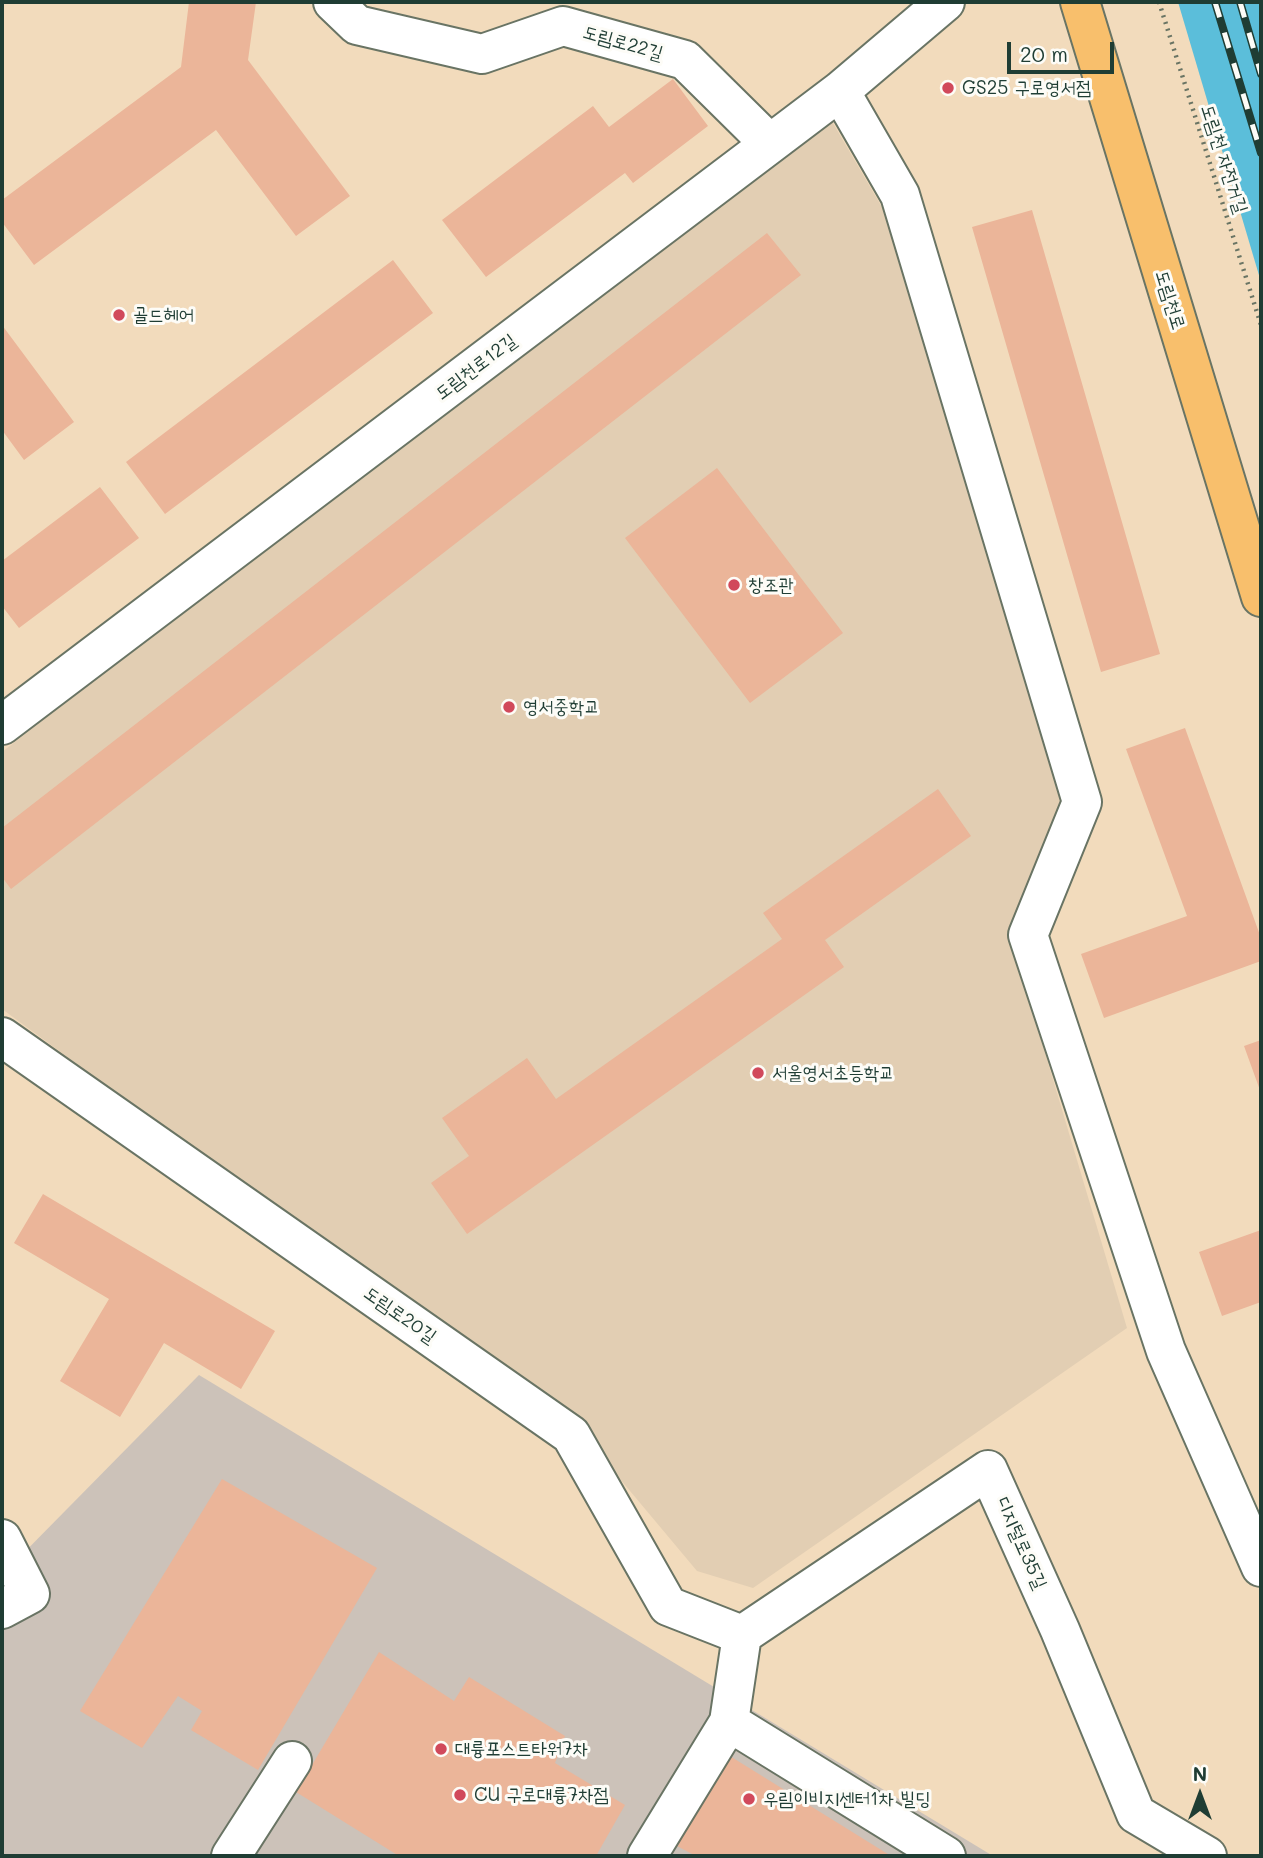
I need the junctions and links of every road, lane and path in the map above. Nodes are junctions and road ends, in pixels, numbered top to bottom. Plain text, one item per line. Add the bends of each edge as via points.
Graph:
1 (333, 2) edge
2 (945, 2) edge
3 (1080, 2) edge
4 (1160, 2) edge
5 (584, 16) edge
6 (840, 91) junction
7 (770, 145) junction
8 (1261, 325) edge
9 (1261, 597) edge
10 (2, 725) edge
11 (2, 1037) edge
12 (2, 1539) edge
13 (1261, 1567) edge
14 (2, 1609) edge
15 (742, 1636) junction
16 (729, 1722) junction
17 (292, 1761) dead end
18 (231, 1856) edge
19 (648, 1856) edge
20 (946, 1856) edge
21 (1207, 1856) edge

1 - 5 street, 도림로22길 via 357,25 482,54
2 - 6 street, 도림천로12길
3 - 9 main road, 도림천로
4 - 8 path, 도림천 자전거길
5 - 7 street, 도림로22길 via 685,60
6 - 7 street, 도림천로12길
6 - 13 street via 901,195 1082,802 1028,935 1166,1351
7 - 10 street, 도림천로12길
11 - 15 street, 도림로20길 via 571,1434 668,1606
12 - 14 street via 30,1594
15 - 16 street
15 - 21 street, 디지털로35길 via 988,1470 1136,1814
16 - 19 street
16 - 20 street
17 - 18 street

